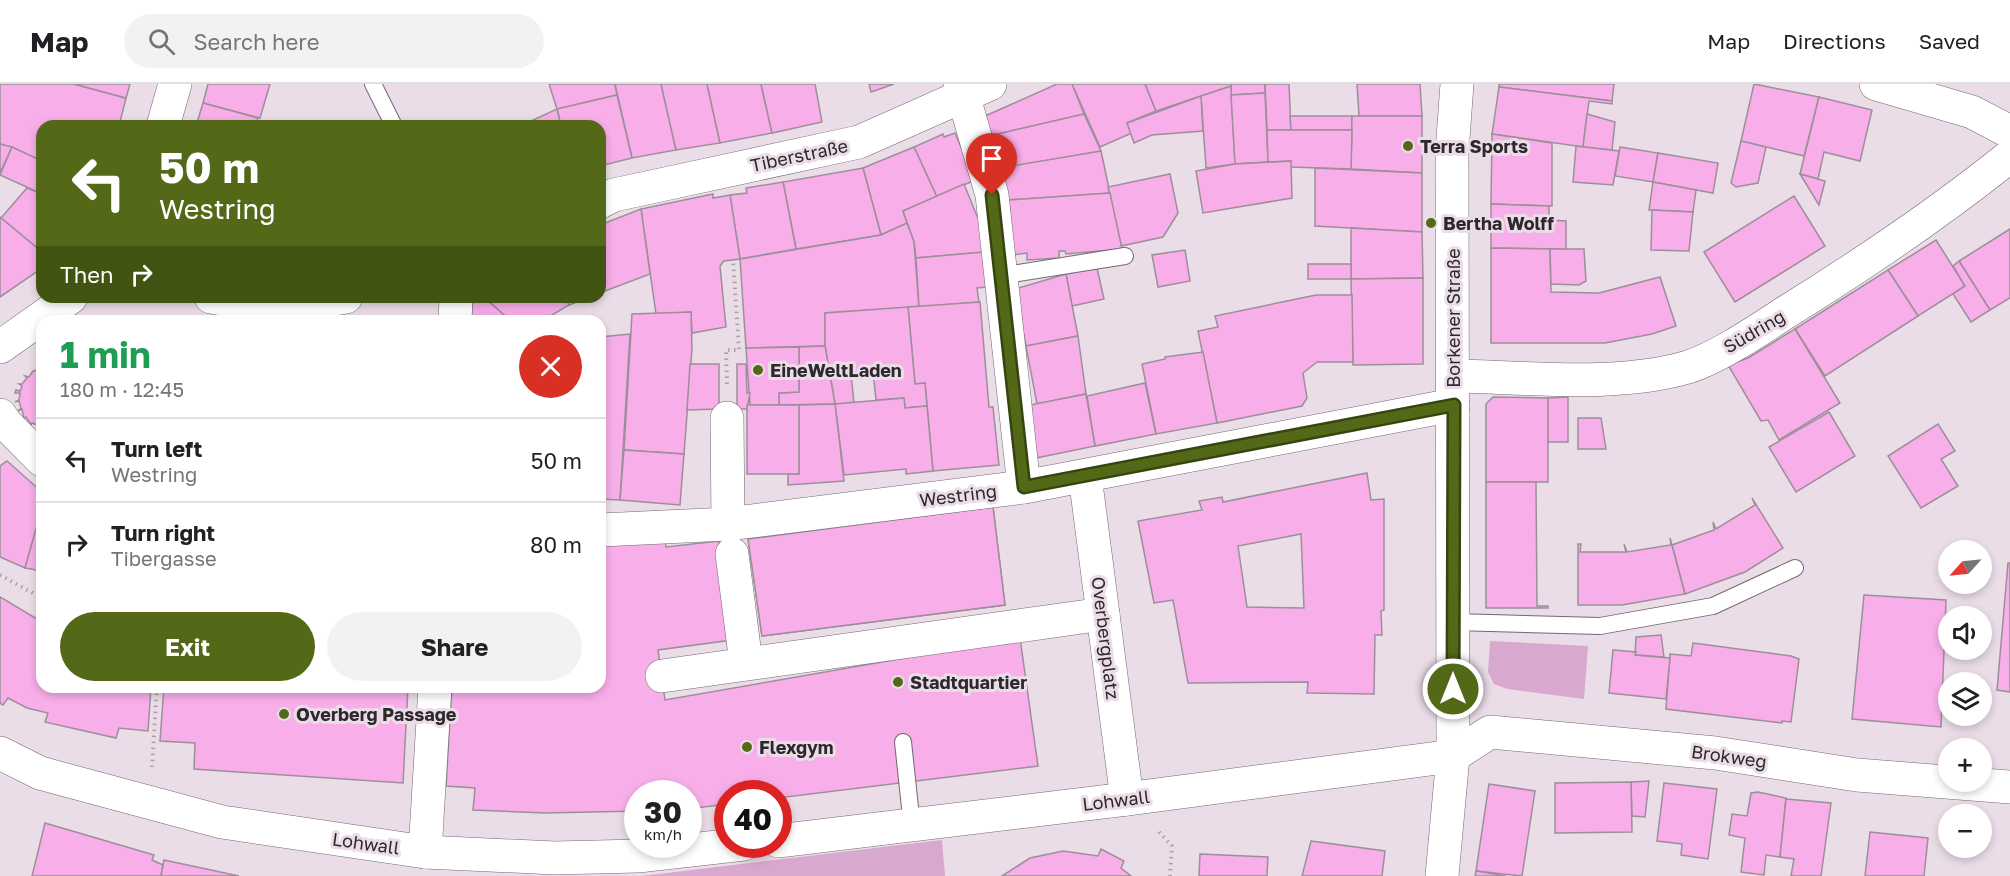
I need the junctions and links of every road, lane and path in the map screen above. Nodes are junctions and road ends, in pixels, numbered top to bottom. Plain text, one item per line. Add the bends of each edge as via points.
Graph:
1 (175, 84) edge
2 (373, 84) edge
3 (1457, 84) edge
4 (1876, 84) edge
5 (971, 88) edge
6 (165, 120) edge
7 (391, 120) edge
8 (2010, 132) edge
9 (2010, 156) edge
10 (606, 199) edge
11 (1125, 256) dead end
12 (733, 259) dead end
13 (999, 276) junction
14 (63, 303) edge
15 (244, 303) edge
16 (312, 303) edge
17 (46, 315) edge
18 (36, 322) edge
19 (0, 347) edge
20 (1453, 390) junction
21 (0, 415) edge
22 (727, 418) joint
23 (36, 454) edge
24 (1085, 476) junction
25 (1024, 487) junction
26 (606, 530) edge
27 (730, 539) junction
28 (1795, 568) dead end
29 (0, 575) edge
30 (36, 595) edge
31 (1103, 614) junction
32 (1454, 622) junction
33 (746, 663) junction
34 (662, 676) dead end
35 (157, 693) edge
36 (435, 693) edge
37 (903, 742) dead end
38 (0, 753) edge
39 (1453, 756) junction
40 (2010, 787) edge
41 (1127, 799) junction
42 (149, 803) junction
43 (912, 826) junction
44 (792, 839) edge
45 (714, 847) edge
46 (425, 852) junction
47 (554, 867) edge
48 (1442, 876) edge

1 - 6 street
2 - 7 lane
3 - 20 street, Borkener Straße via 1452,152
4 - 8 street via 1972,112
5 - 10 street, Tiberstraße via 859,142
5 - 13 street via 992,195
9 - 20 street, Südring via 1953,201 1838,280 1746,338 1689,367 1618,378
11 - 13 lane
12 - 22 path via 739,350 726,350
13 - 25 street
14 - 17 street
15 - 16 street via 278,309
18 - 19 street
20 - 24 street, Westring
20 - 32 street, Borkener Straße
21 - 23 street
22 - 27 street
24 - 25 street, Westring
24 - 31 street, Overbergplatz
25 - 27 street, Westring
26 - 27 street, Westring
27 - 33 street
28 - 32 lane via 1713,606 1600,626
29 - 30 path
31 - 33 street
31 - 41 street, Overbergplatz
32 - 39 street, Borkener Straße
33 - 34 street
35 - 42 path
36 - 46 street
37 - 43 lane
38 - 42 street, Lohwall via 40,773
39 - 40 street, Brokweg via 1490,732 1715,753 1857,775
39 - 41 street, Lohwall
39 - 48 street, Borkener Straße
41 - 43 street, Lohwall
42 - 46 street, Lohwall via 222,822
43 - 44 street, Lohwall
45 - 47 street, Lohwall
46 - 47 street, Lohwall

